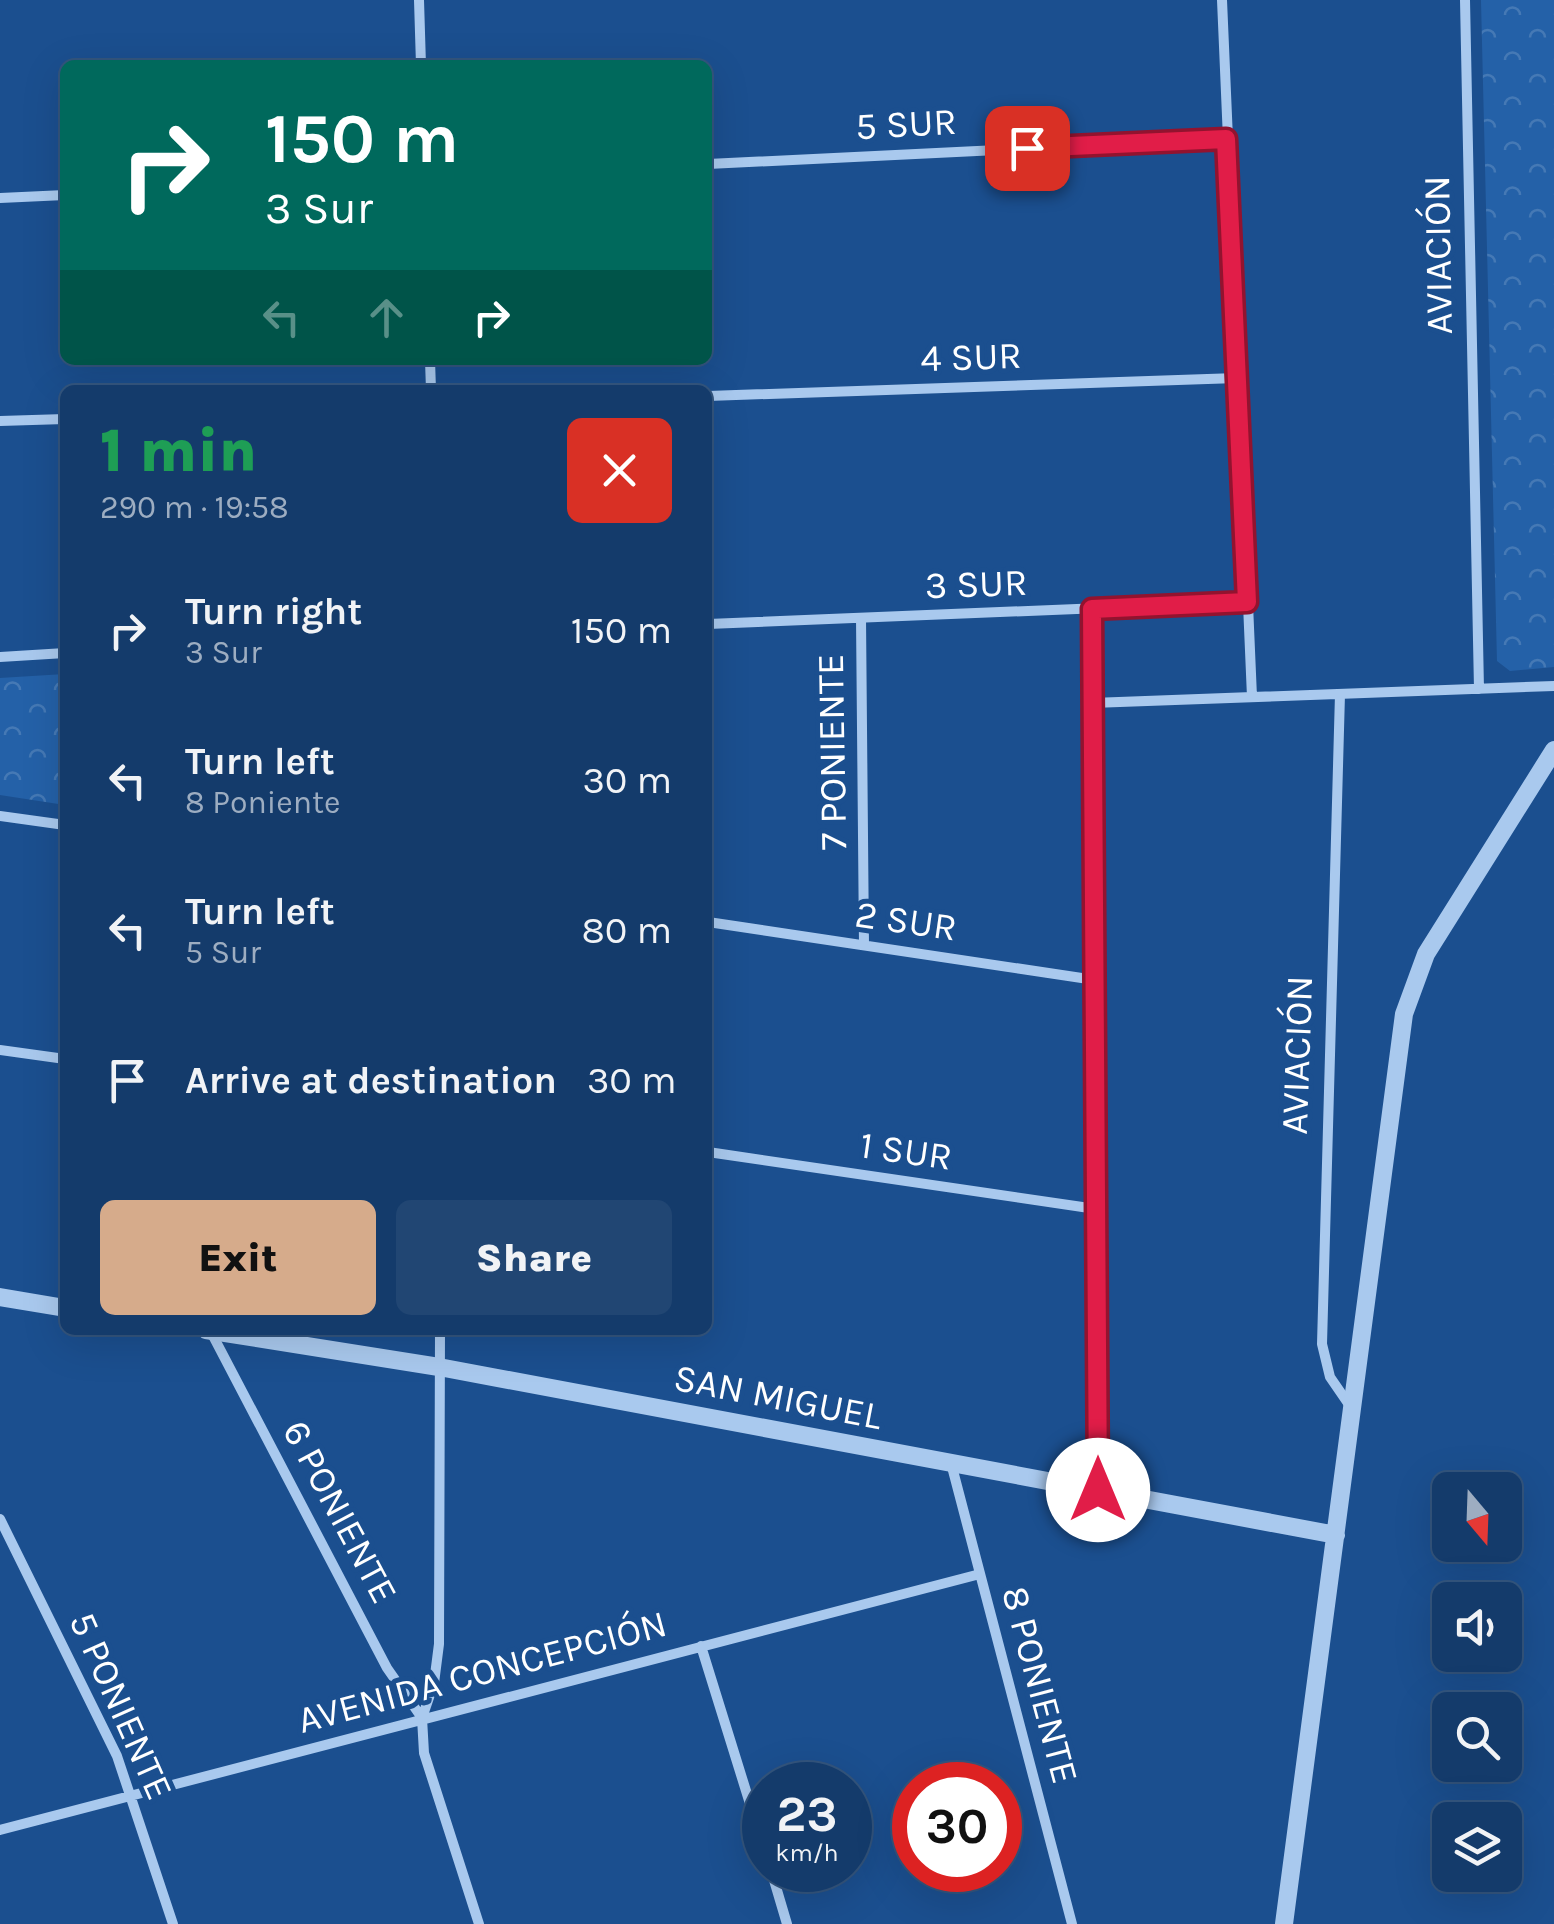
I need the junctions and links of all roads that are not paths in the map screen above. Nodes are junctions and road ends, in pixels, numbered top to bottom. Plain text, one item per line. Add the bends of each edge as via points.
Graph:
1 (420, 0) edge
2 (1222, 0) edge
3 (1465, 0) edge
4 (422, 60) edge
5 (1226, 139) junction
6 (712, 164) edge
7 (60, 195) edge
8 (0, 198) edge
9 (1237, 378) junction
10 (712, 396) edge
11 (60, 418) edge
12 (0, 421) edge
13 (1247, 602) junction
14 (1092, 609) junction
15 (861, 618) junction
16 (712, 624) edge
17 (60, 653) edge
18 (0, 656) edge
19 (1554, 686) edge
20 (1479, 689) junction
21 (1340, 694) junction
22 (1252, 697) junction
23 (1092, 703) junction
24 (1554, 750) edge
25 (0, 816) edge
26 (60, 824) edge
27 (712, 923) edge
28 (864, 945) junction
29 (1095, 980) junction
30 (0, 1050) edge
31 (60, 1058) edge
32 (712, 1153) edge
33 (1096, 1209) junction
34 (0, 1297) edge
35 (60, 1307) edge
36 (212, 1335) edge
37 (240, 1335) edge
38 (440, 1335) edge
39 (439, 1367) junction
40 (1352, 1410) junction
41 (950, 1462) junction
42 (1098, 1490) junction
43 (0, 1519) edge
44 (1336, 1534) junction
45 (980, 1574) junction
46 (701, 1646) junction
47 (422, 1718) junction
48 (742, 1778) edge
49 (132, 1794) junction
50 (0, 1830) edge
51 (777, 1892) edge
52 (173, 1924) edge
53 (478, 1924) edge
54 (787, 1924) edge
55 (1072, 1924) edge
56 (1284, 1924) edge

1 - 4 street
2 - 5 street
3 - 20 street, AVIACIÓN
5 - 6 street, 5 SUR
5 - 9 street
7 - 8 street
9 - 10 street, 4 SUR
9 - 13 street
11 - 12 street
13 - 14 street, 3 SUR
13 - 22 street
14 - 15 street, 3 SUR
14 - 23 street
15 - 16 street, 3 SUR
15 - 28 street, 7 PONIENTE
17 - 18 street
19 - 20 street
20 - 21 street
21 - 22 street
21 - 40 street, AVIACIÓN via 1322,1344 1330,1377
22 - 23 street
23 - 29 street
24 - 40 street via 1412,986 1398,1043
25 - 26 street
27 - 28 street, 2 SUR
28 - 29 street, 2 SUR
29 - 33 street
30 - 31 street
32 - 33 street, 1 SUR
33 - 42 street
34 - 35 street
36 - 47 street, 6 PONIENTE via 387,1668
37 - 39 street, SAN MIGUEL
38 - 39 street, 6 PONIENTE
39 - 41 street, SAN MIGUEL
39 - 47 street, 6 PONIENTE via 439,1644
40 - 44 street
41 - 42 street, SAN MIGUEL
41 - 45 street, 8 PONIENTE
42 - 44 street, SAN MIGUEL
43 - 49 street, 5 PONIENTE
44 - 56 street
45 - 46 street, AVENIDA CONCEPCIÓN
45 - 55 street, 8 PONIENTE
46 - 47 street, AVENIDA CONCEPCIÓN
46 - 48 street
47 - 49 street, AVENIDA CONCEPCIÓN
47 - 53 street, 6 PONIENTE via 424,1753
49 - 50 street, AVENIDA CONCEPCIÓN
49 - 52 street, 5 PONIENTE
51 - 54 street

